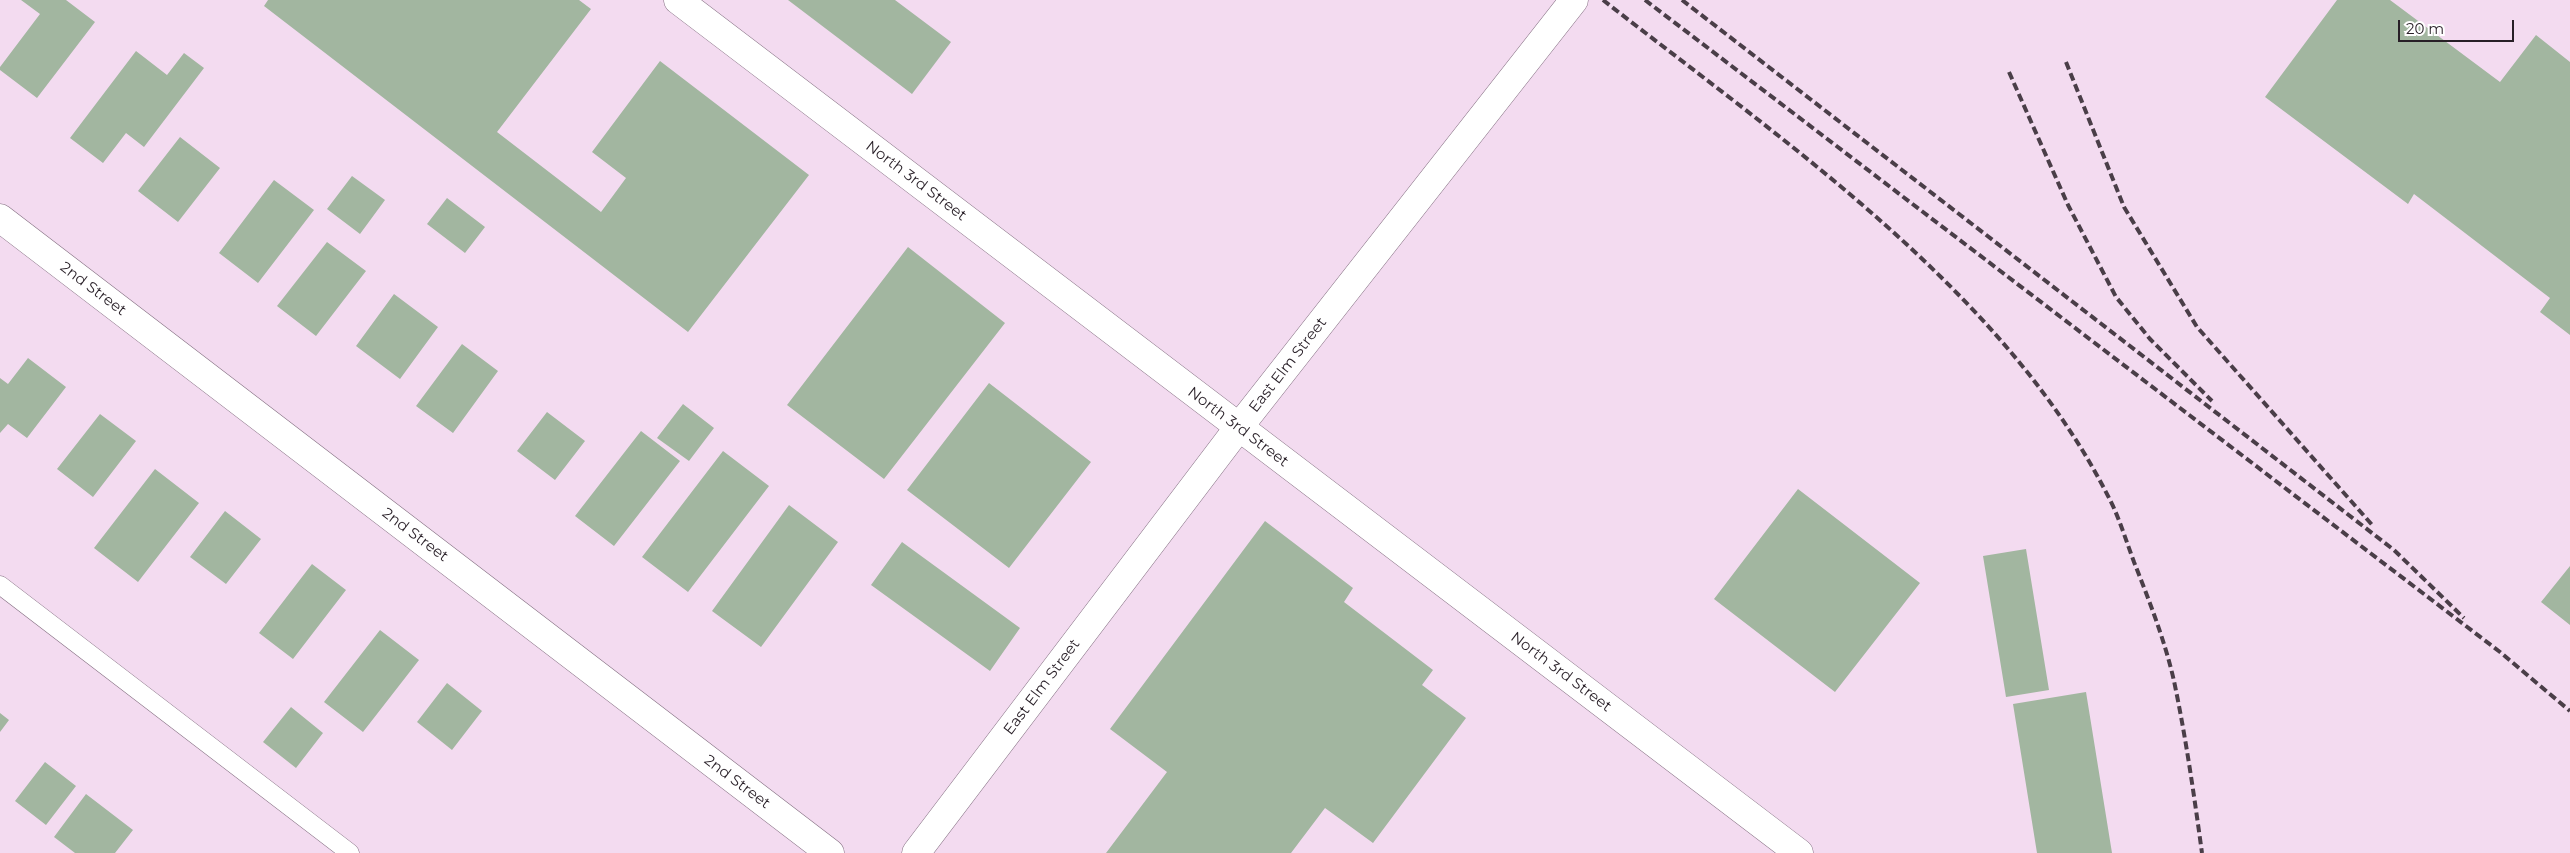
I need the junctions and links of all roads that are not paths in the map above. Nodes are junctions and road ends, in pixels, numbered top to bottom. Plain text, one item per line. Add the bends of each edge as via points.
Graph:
1 (678, 0) edge
2 (1574, 0) edge
3 (0, 218) edge
4 (1239, 427) junction
5 (0, 585) edge
6 (350, 853) edge
7 (830, 853) edge
8 (916, 853) edge
9 (1799, 853) edge

1 - 4 street, North 3rd Street
2 - 4 street, East Elm Street
3 - 7 street, 2nd Street
4 - 8 street, East Elm Street
4 - 9 street, North 3rd Street
5 - 6 lane

